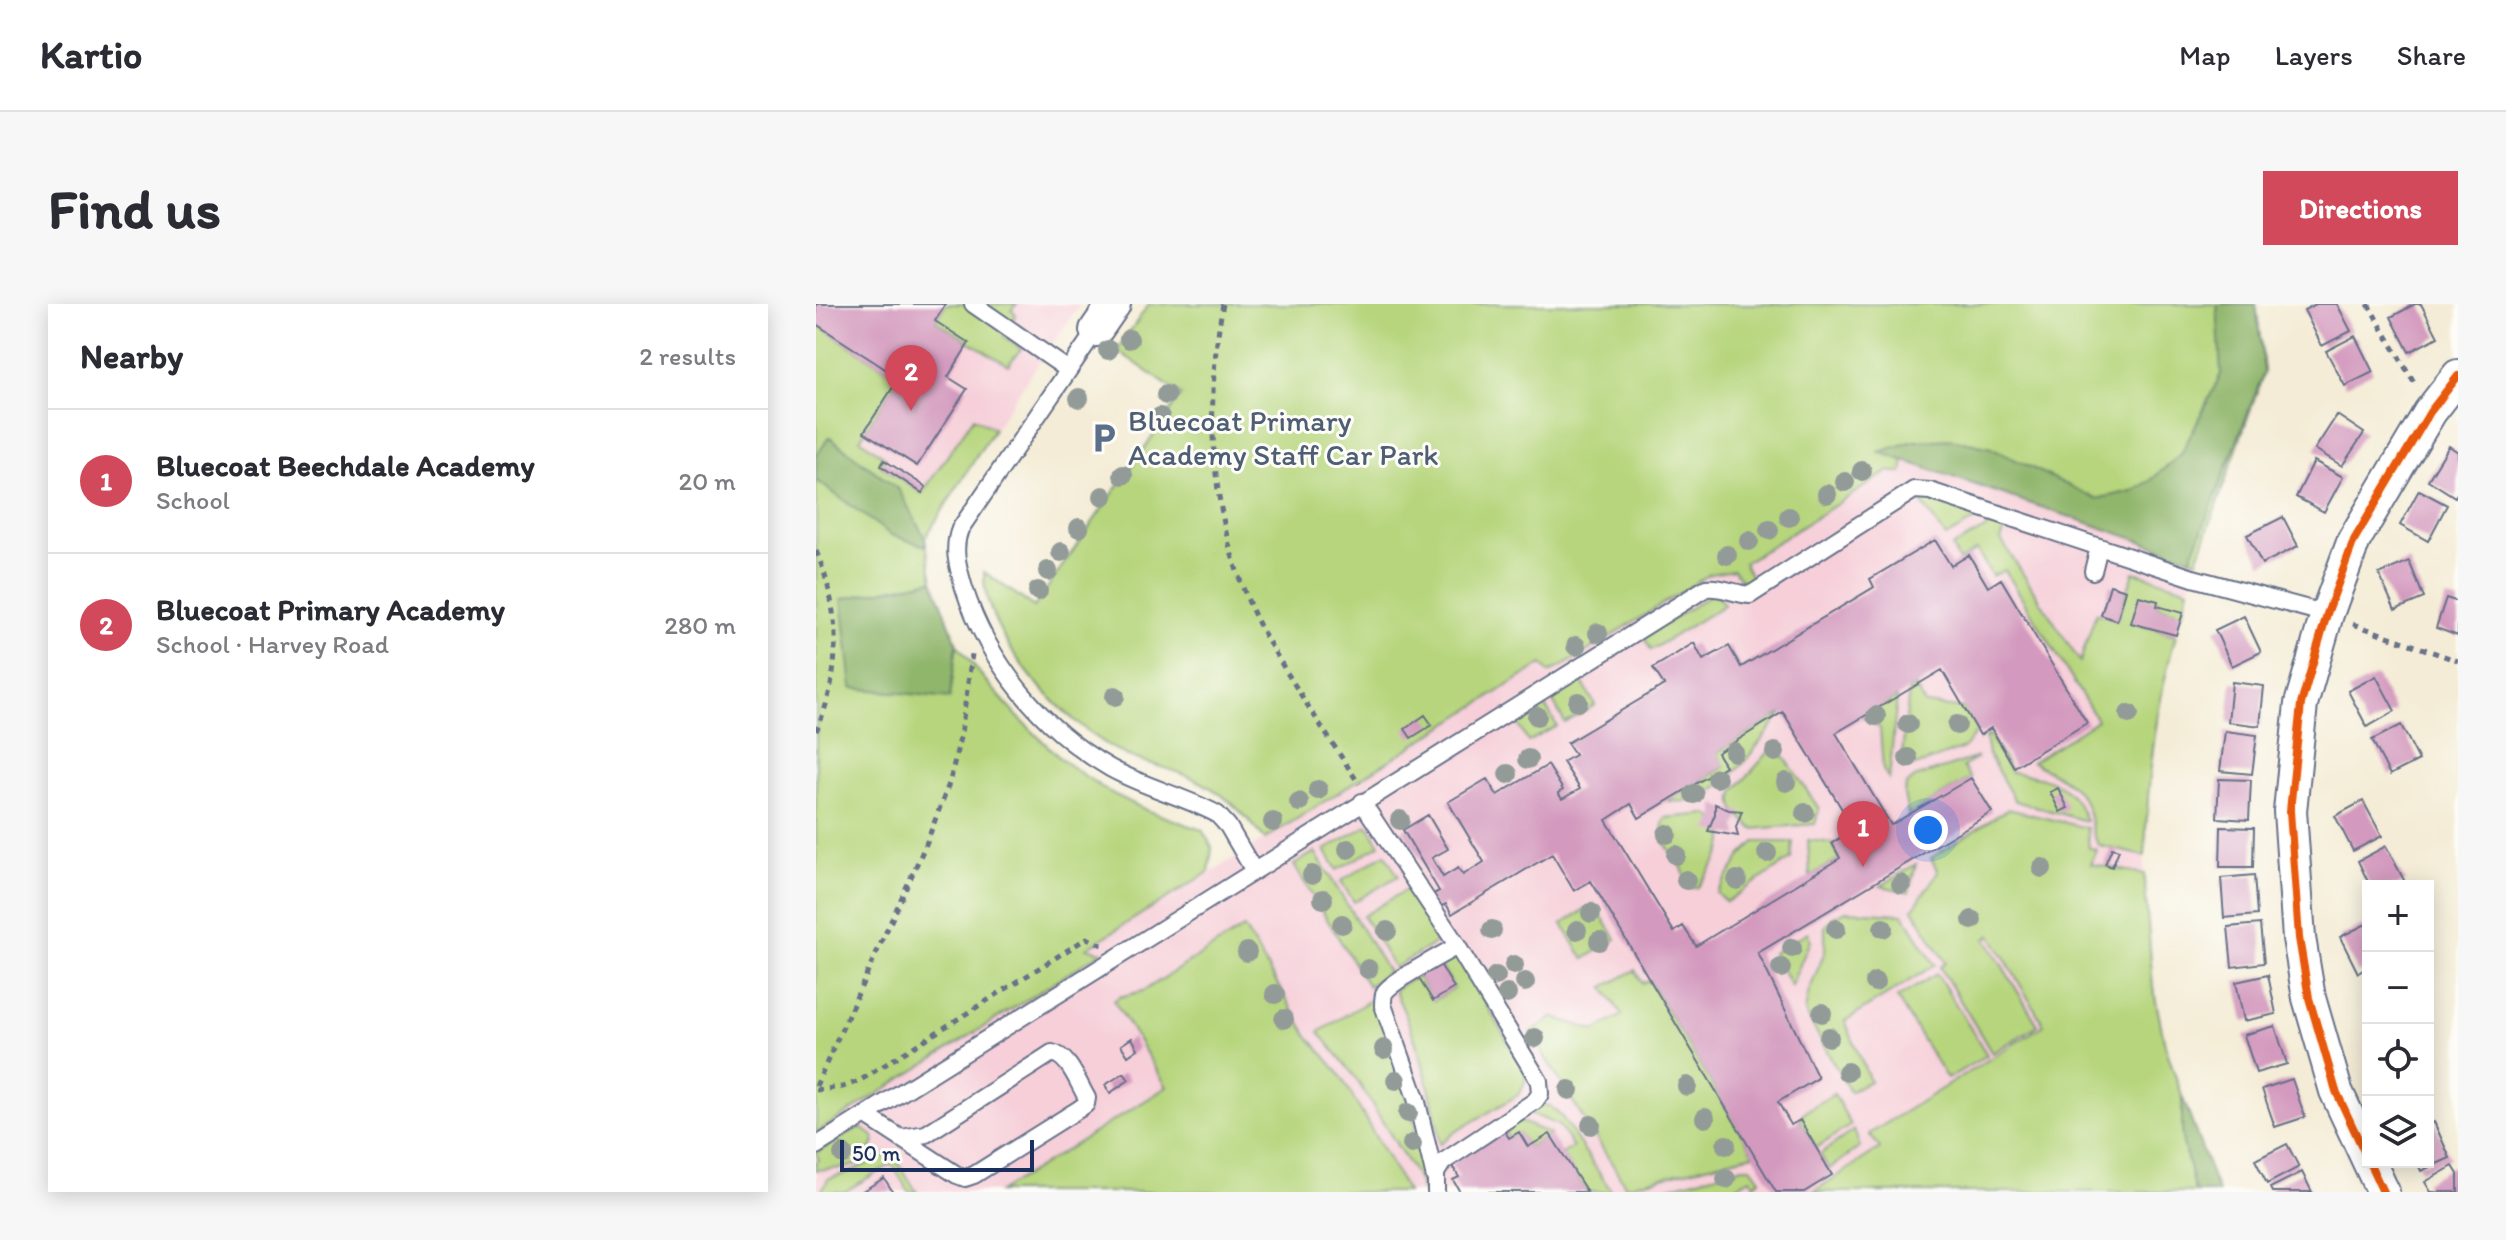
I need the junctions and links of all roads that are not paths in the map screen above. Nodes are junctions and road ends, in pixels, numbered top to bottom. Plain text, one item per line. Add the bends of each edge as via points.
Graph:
1 (973, 304) edge
2 (1103, 313) edge
3 (1067, 369) junction
4 (2458, 376) edge
5 (2099, 547) junction
6 (2093, 571) dead end
7 (2327, 614) junction
8 (1365, 800) junction
9 (1254, 871) junction
10 (1457, 946) junction
11 (865, 1115) junction
12 (901, 1138) junction
13 (816, 1146) edge
14 (1436, 1186) edge
15 (2383, 1192) edge

1 - 3 lane
2 - 3 lane
3 - 9 lane via 960,529 954,544 971,609 1007,676 1030,704 1110,768 1217,814
4 - 7 street via 2430,412 2354,540
5 - 6 lane
5 - 7 lane
5 - 8 lane via 1914,490 1750,595 1706,588
7 - 15 street via 2301,704 2290,811 2299,938 2309,998 2336,1091
8 - 9 lane
8 - 10 lane
9 - 11 lane
10 - 14 lane via 1396,983 1383,997 1416,1098
10 - 14 lane via 1539,1081 1540,1094 1443,1162
11 - 12 lane
11 - 13 lane
12 - 12 lane via 926,1134 1052,1053 1064,1058 1087,1098 1079,1109 970,1177 957,1175

